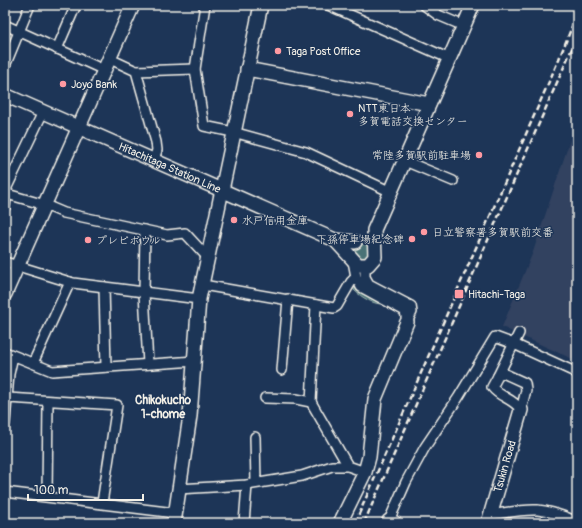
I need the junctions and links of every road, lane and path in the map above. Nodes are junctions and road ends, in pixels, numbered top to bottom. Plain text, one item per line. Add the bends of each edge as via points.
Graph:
1 (30, 5) edge
2 (76, 5) edge
3 (133, 5) edge
4 (205, 5) edge
5 (261, 5) edge
6 (328, 5) edge
7 (424, 5) edge
8 (473, 5) edge
9 (343, 8) edge
10 (5, 25) edge
11 (464, 26) junction
12 (20, 32) junction
13 (57, 49) junction
14 (450, 59) junction
15 (106, 64) junction
16 (5, 66) edge
17 (195, 69) junction
18 (247, 69) junction
19 (136, 71) junction
20 (5, 95) edge
21 (430, 104) junction
22 (43, 112) junction
23 (78, 127) junction
24 (233, 132) junction
25 (154, 160) junction
26 (405, 161) junction
27 (453, 181) dead end
28 (7, 188) edge
29 (221, 191) junction
30 (391, 192) junction
31 (45, 205) junction
32 (5, 208) edge
33 (145, 230) junction
34 (374, 230) junction
35 (335, 240) junction
36 (357, 242) junction
37 (375, 249) junction
38 (209, 259) junction
39 (356, 261) junction
40 (5, 262) edge
41 (17, 267) junction
42 (356, 277) junction
43 (70, 282) junction
44 (203, 285) junction
45 (104, 287) junction
46 (144, 293) junction
47 (5, 294) edge
48 (199, 299) junction
49 (288, 299) junction
50 (316, 305) junction
51 (407, 322) junction
52 (519, 333) dead end
53 (514, 344) junction
54 (9, 354) edge
55 (195, 361) junction
56 (33, 363) junction
57 (148, 364) junction
58 (106, 367) junction
59 (282, 370) dead end
60 (577, 373) edge
61 (498, 376) junction
62 (8, 398) junction
63 (265, 398) dead end
64 (48, 401) junction
65 (311, 402) junction
66 (521, 410) junction
67 (5, 423) edge
68 (255, 437) dead end
69 (348, 466) junction
70 (365, 472) junction
71 (251, 484) junction
72 (178, 489) junction
73 (5, 492) edge
74 (47, 496) junction
75 (102, 503) junction
76 (174, 518) edge
77 (489, 519) edge
78 (391, 522) edge
79 (577, 522) edge
80 (244, 523) edge
81 (340, 523) edge

1 - 12 street
2 - 13 street
3 - 15 street
4 - 17 street
5 - 18 street
6 - 9 street
7 - 11 street via 438,15
8 - 11 street
9 - 14 street
10 - 12 street
11 - 14 street
12 - 13 street
12 - 16 street
13 - 15 street
14 - 21 street
15 - 19 street
15 - 23 street
17 - 19 street
17 - 24 street via 204,126
18 - 21 street
18 - 24 street
19 - 25 street via 156,142
20 - 22 street, Hitachitaga Station Line
21 - 26 street
22 - 23 street, Hitachitaga Station Line
22 - 28 street
23 - 25 street, Hitachitaga Station Line
23 - 31 street
24 - 29 street
24 - 30 street via 306,152
25 - 29 street, Hitachitaga Station Line
26 - 27 street
26 - 30 street
28 - 31 street
28 - 32 street
29 - 35 street, Hitachitaga Station Line
29 - 38 street
30 - 34 street
31 - 33 street via 64,213
31 - 41 street
33 - 38 street via 167,235 184,233
33 - 46 street
34 - 36 street
34 - 37 street
35 - 36 street
35 - 39 street
36 - 37 street via 368,241
36 - 39 street via 350,249
37 - 39 street via 372,261
38 - 44 street
39 - 42 street
39 - 51 street via 369,284 411,306 412,312
40 - 41 street
41 - 43 street
41 - 47 street
42 - 50 street via 337,306 334,308
42 - 51 street via 361,287 368,292 405,311
43 - 45 street
43 - 56 street
44 - 48 street
44 - 49 street
45 - 46 street
45 - 58 street
46 - 48 street
46 - 57 street
48 - 55 street
49 - 50 street
49 - 59 street
50 - 65 street
51 - 70 street via 375,399
52 - 53 street
53 - 60 street
53 - 61 street
53 - 78 street via 494,337 425,447 406,482
54 - 56 street
54 - 62 street
55 - 57 street
55 - 72 street via 190,416
56 - 58 street via 52,371
57 - 58 street
61 - 66 street via 492,387 496,392 516,402
61 - 66 street via 503,373 525,382 526,390
62 - 64 street
62 - 67 street
63 - 65 street
64 - 74 street
64 - 75 street via 117,405
65 - 69 street
66 - 77 street, Tsukin Road
68 - 71 street
69 - 70 street
69 - 71 street via 332,466 302,476
70 - 81 street
71 - 72 street
71 - 80 street
72 - 76 street
73 - 74 street
74 - 75 street
75 - 76 street
77 - 79 street via 530,508 545,509

